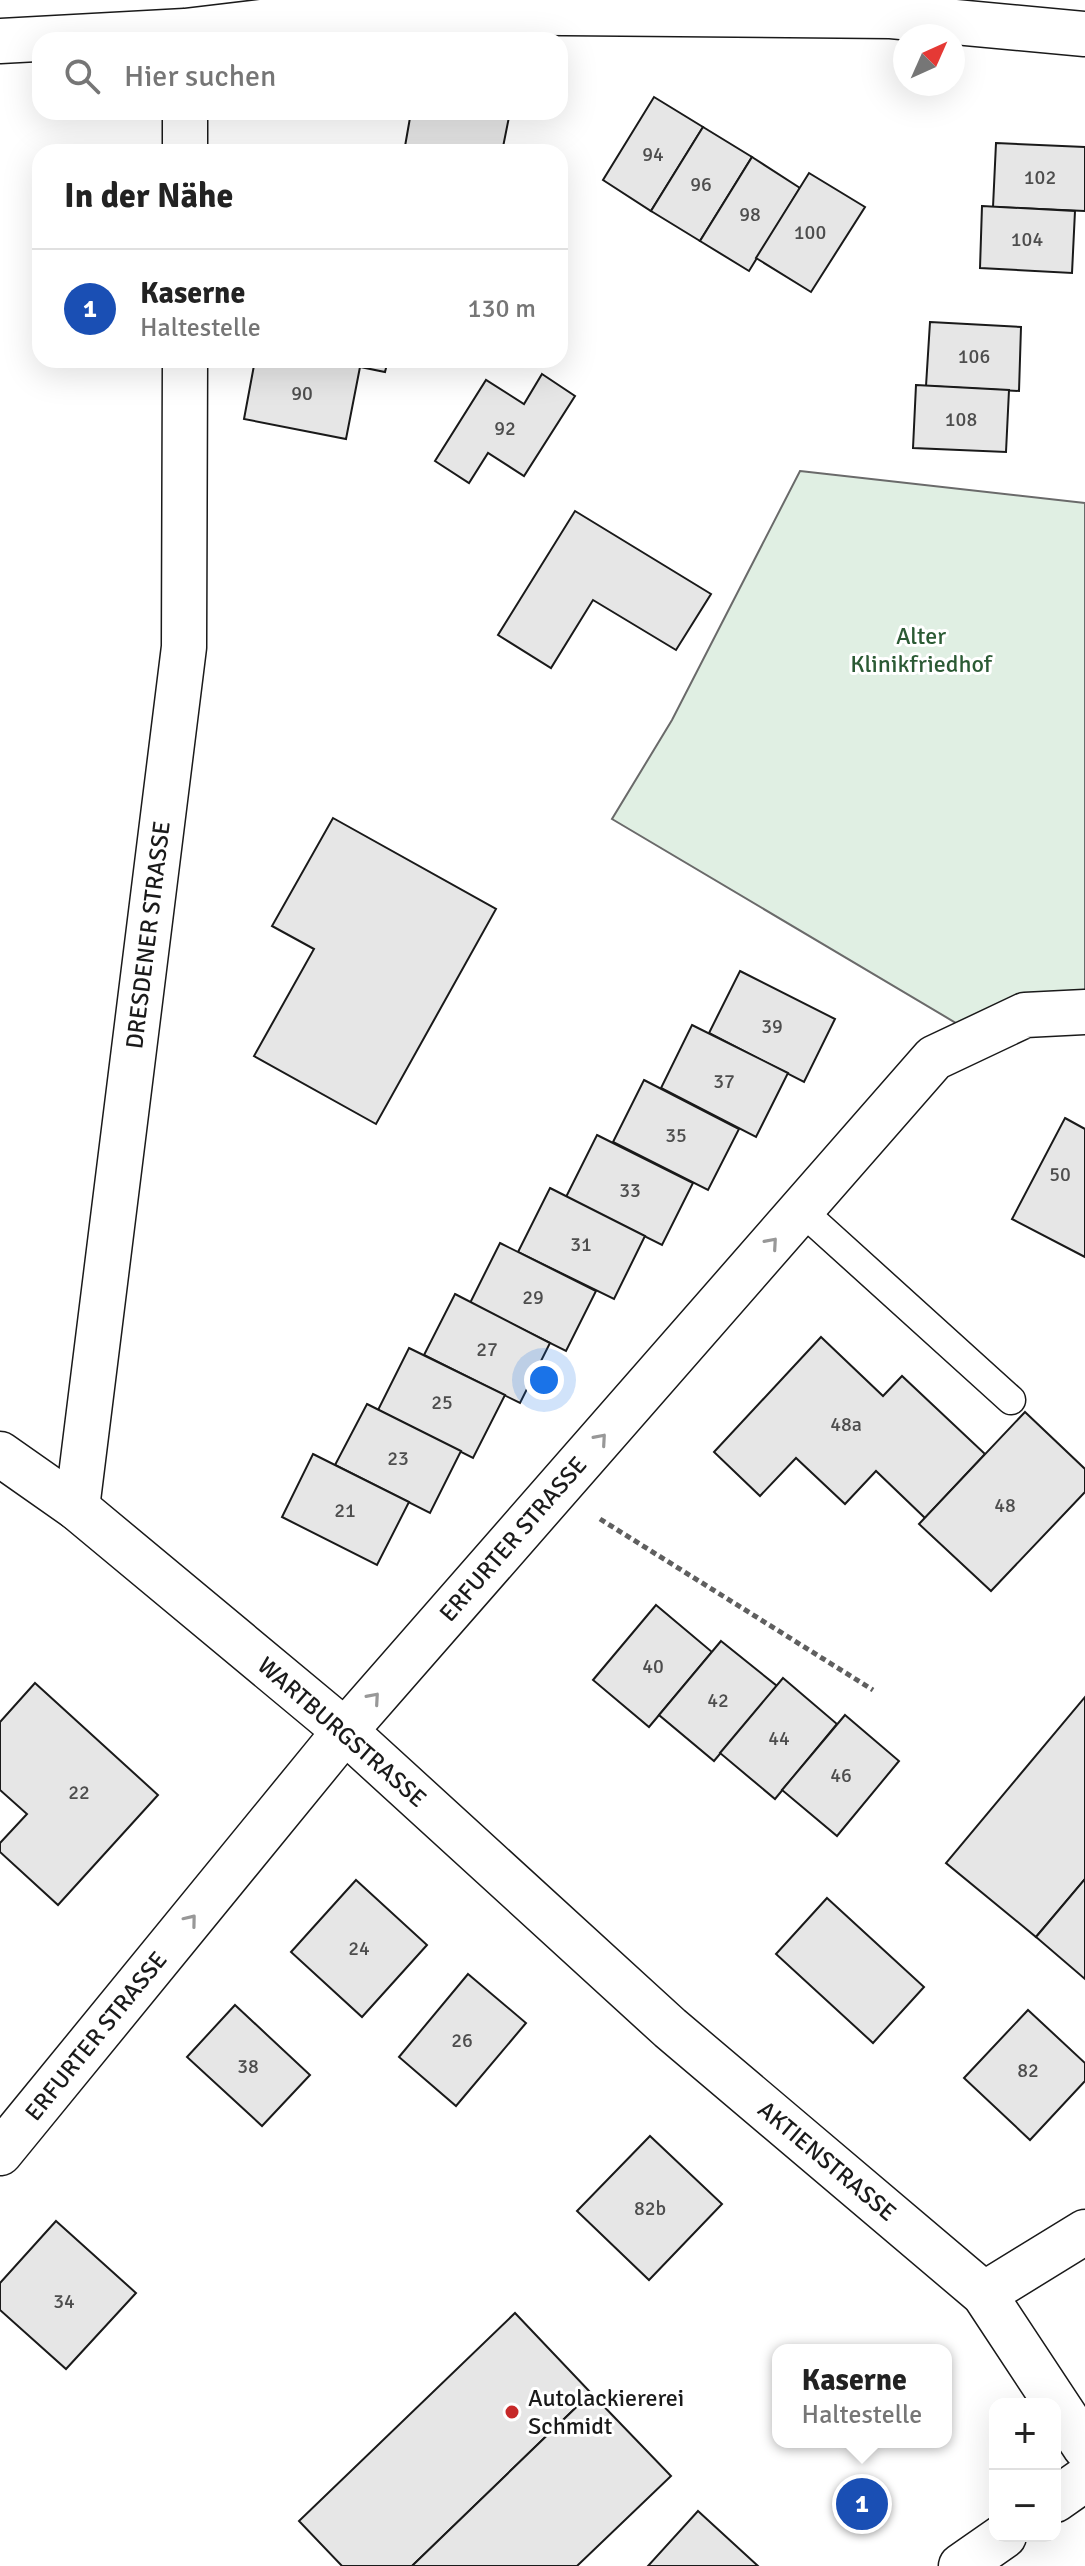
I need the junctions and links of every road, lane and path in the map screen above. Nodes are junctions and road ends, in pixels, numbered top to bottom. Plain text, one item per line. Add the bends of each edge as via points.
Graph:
1 (354, 6) edge
2 (893, 8) edge
3 (208, 32) edge
4 (1085, 34) edge
5 (32, 40) edge
6 (0, 41) edge
7 (185, 120) edge
8 (185, 144) edge
9 (185, 368) edge
10 (1085, 1012) edge
11 (801, 1210) junction
12 (1011, 1400) dead end
13 (0, 1454) edge
14 (556, 1491) junction
15 (77, 1508) junction
16 (873, 1690) dead end
17 (345, 1731) junction
18 (670, 2028) joint
19 (0, 2153) edge
20 (1085, 2232) edge
21 (984, 2294) junction
22 (1085, 2447) edge
23 (1085, 2479) edge
24 (1061, 2496) edge
25 (995, 2542) edge
26 (961, 2566) edge

1 - 2 street
1 - 3 street
2 - 4 street
5 - 6 street
7 - 8 street
9 - 15 street, DRESDENER STRASSE via 184,647
10 - 11 street, ERFURTER STRASSE via 1025,1015 934,1058
11 - 12 lane
14 -> 11 street, ERFURTER STRASSE
13 - 15 street, WARTBURGSTRASSE
14 - 16 path
17 -> 14 street, ERFURTER STRASSE
15 - 17 street, WARTBURGSTRASSE
17 - 18 street, WARTBURGSTRASSE
19 -> 17 street, ERFURTER STRASSE
18 - 21 street, AKTIENSTRASSE
20 - 21 street
21 - 22 street, AKTIENSTRASSE
23 - 24 street
25 - 26 street

